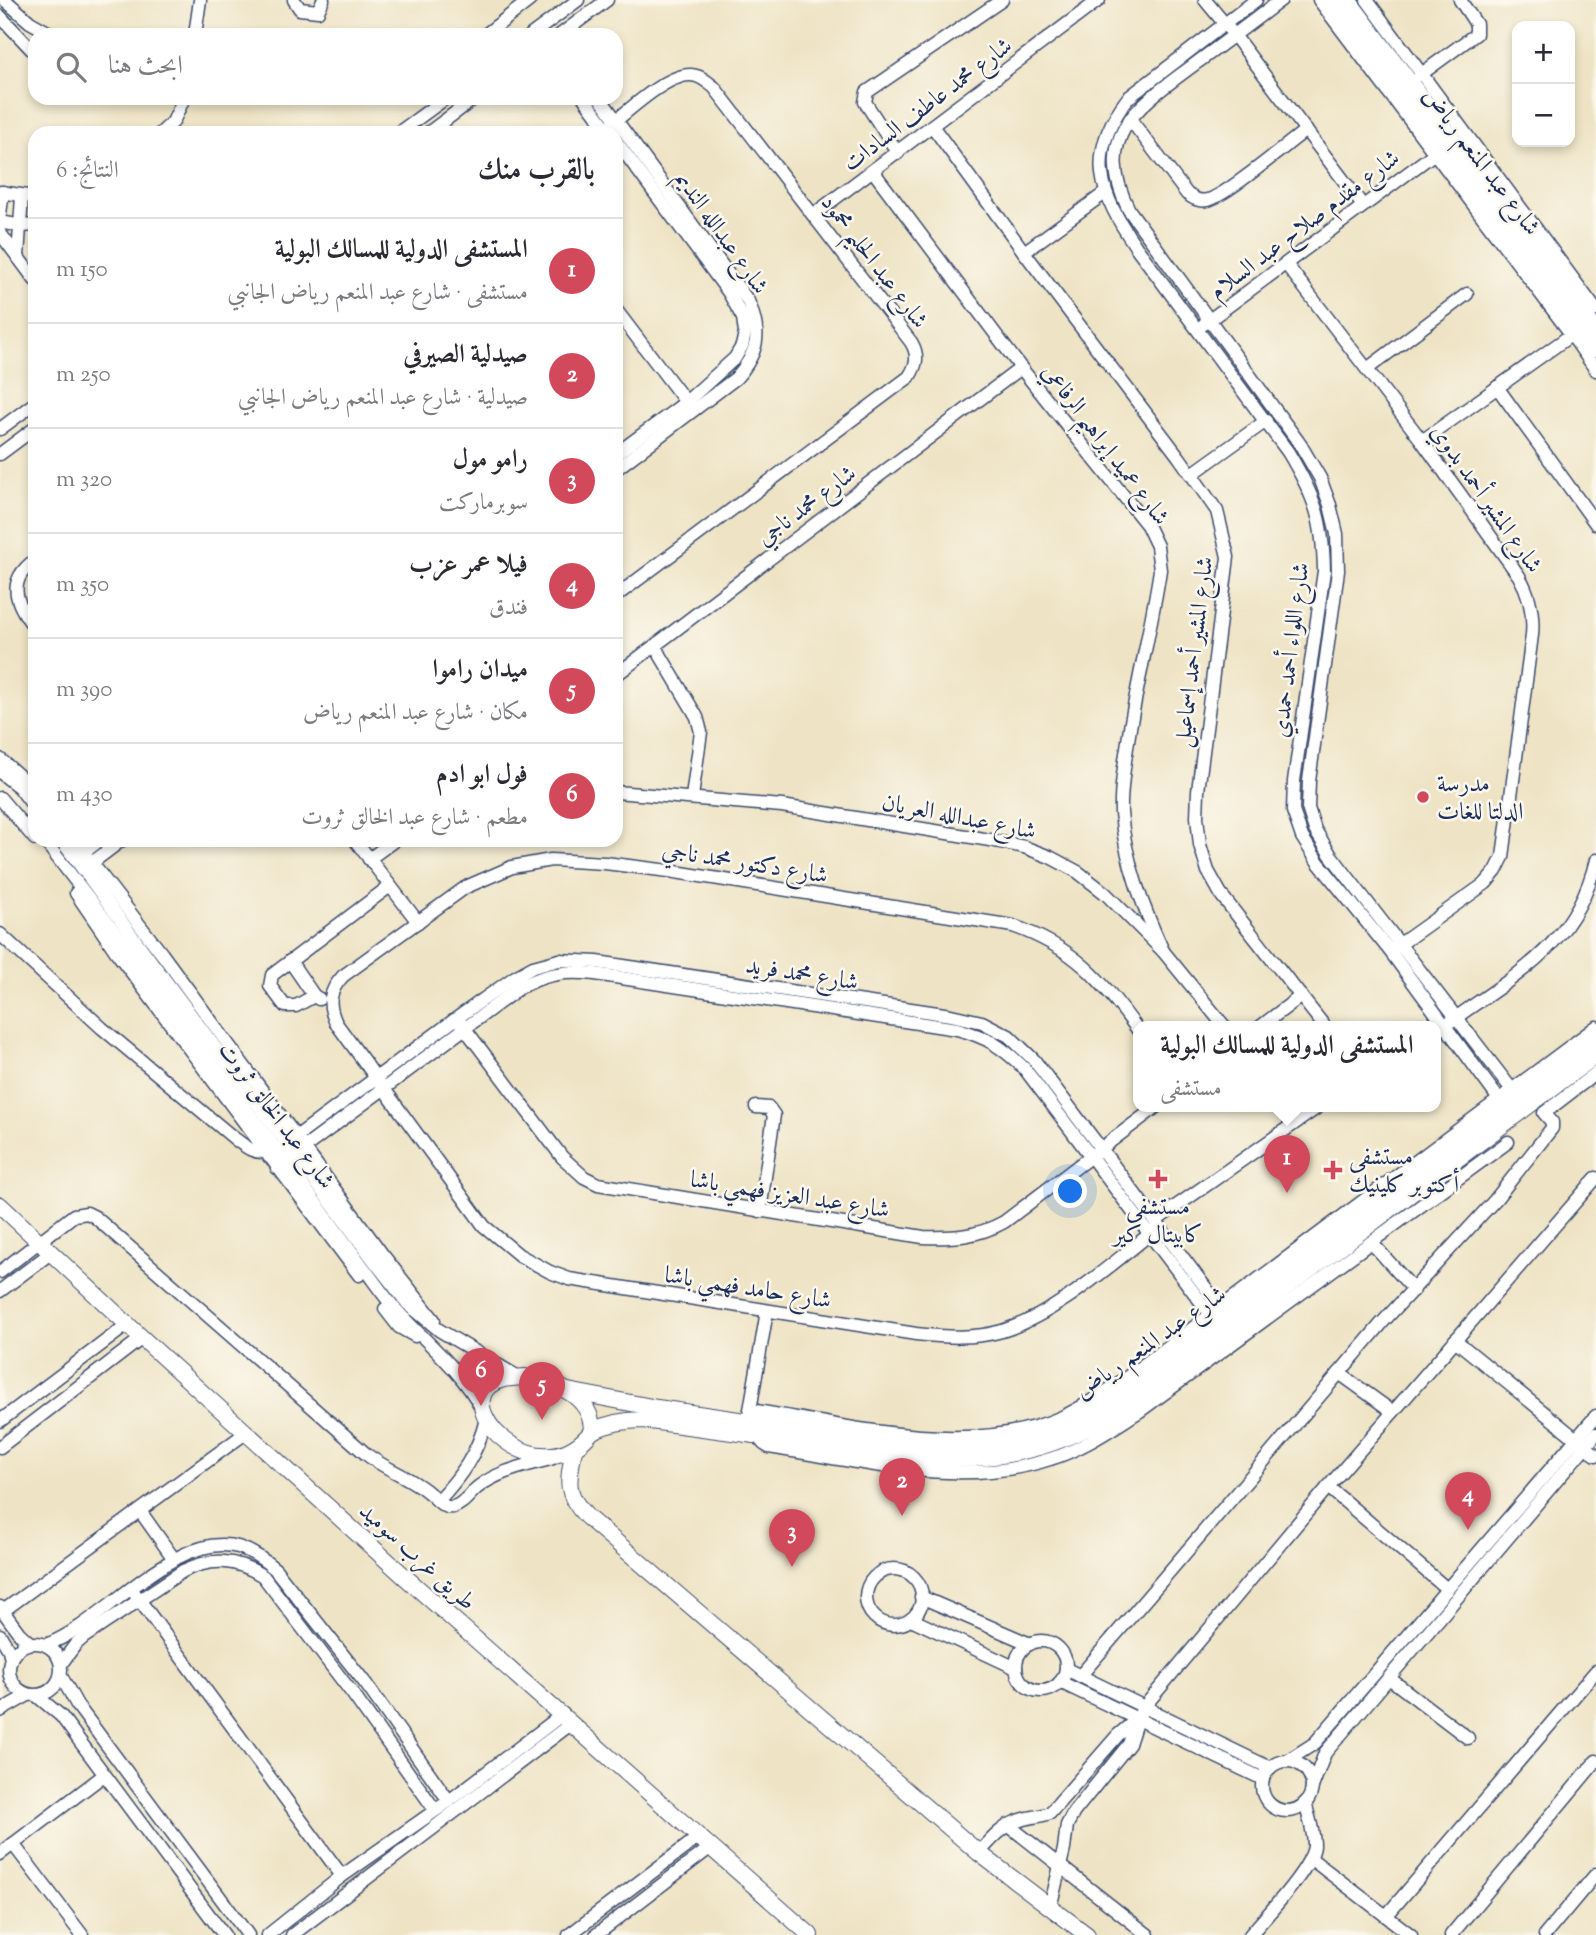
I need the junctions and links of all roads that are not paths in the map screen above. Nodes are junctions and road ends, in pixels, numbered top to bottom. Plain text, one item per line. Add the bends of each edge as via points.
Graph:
1 (5, 0) edge
2 (200, 0) edge
3 (294, 0) edge
4 (323, 0) edge
5 (530, 0) edge
6 (578, 0) edge
7 (607, 0) edge
8 (1002, 0) edge
9 (1099, 0) edge
10 (1205, 0) edge
11 (1256, 0) edge
12 (1281, 0) edge
13 (1319, 0) edge
14 (1332, 0) edge
15 (1348, 0) edge
16 (1367, 0) edge
17 (1460, 0) edge
18 (14, 10) junction
19 (3, 19) edge
20 (546, 24) junction
21 (1224, 24) junction
22 (1377, 27) junction
23 (42, 28) edge
24 (196, 28) edge
25 (494, 28) edge
26 (541, 28) edge
27 (549, 28) edge
28 (569, 28) edge
29 (1234, 35) junction
30 (28, 46) edge
31 (1420, 75) junction
32 (181, 105) edge
33 (436, 105) edge
34 (466, 105) edge
35 (591, 105) edge
36 (603, 105) edge
37 (1130, 119) junction
38 (169, 126) edge
39 (408, 126) edge
40 (437, 126) edge
41 (610, 126) edge
42 (611, 126) edge
43 (612, 126) edge
44 (933, 127) junction
45 (1306, 130) junction
46 (623, 142) edge
47 (623, 150) edge
48 (898, 153) junction
49 (1435, 153) junction
50 (873, 171) junction
51 (1, 192) edge
52 (1105, 193) junction
53 (28, 196) edge
54 (1363, 206) junction
55 (0, 214) edge
56 (813, 215) junction
57 (0, 222) edge
58 (28, 226) edge
59 (0, 233) edge
60 (1024, 252) junction
61 (18, 257) junction
62 (1286, 264) junction
63 (28, 271) edge
64 (1467, 294) dead end
65 (623, 319) edge
66 (1210, 320) junction
67 (1588, 323) edge
68 (1198, 329) junction
69 (1596, 349) edge
70 (1021, 369) junction
71 (1367, 369) junction
72 (1596, 370) edge
73 (1497, 387) junction
74 (690, 407) junction
75 (28, 408) edge
76 (1266, 421) junction
77 (0, 429) edge
78 (28, 433) edge
79 (1422, 441) junction
80 (623, 450) edge
81 (0, 454) edge
82 (623, 464) edge
83 (1192, 474) junction
84 (1596, 524) edge
85 (28, 565) edge
86 (623, 591) edge
87 (28, 617) edge
88 (1317, 625) junction
89 (1331, 627) junction
90 (655, 646) junction
91 (623, 670) edge
92 (0, 759) edge
93 (0, 772) edge
94 (28, 784) edge
95 (0, 788) edge
96 (623, 792) edge
97 (692, 797) junction
98 (0, 798) edge
99 (28, 799) edge
100 (28, 821) edge
101 (28, 832) edge
102 (45, 847) edge
103 (52, 847) edge
104 (65, 847) edge
105 (74, 847) edge
106 (94, 847) edge
107 (110, 847) edge
108 (360, 847) edge
109 (386, 847) edge
110 (369, 859) junction
111 (1596, 860) edge
112 (75, 867) junction
113 (390, 886) junction
114 (418, 922) junction
115 (0, 934) edge
116 (1395, 947) junction
117 (1163, 950) junction
118 (290, 961) junction
119 (314, 996) junction
120 (1301, 996) junction
121 (329, 998) junction
122 (1455, 1017) junction
123 (1220, 1021) edge
124 (1268, 1021) edge
125 (1320, 1021) edge
126 (1436, 1021) edge
127 (460, 1023) junction
128 (1133, 1024) edge
129 (1596, 1027) edge
130 (1441, 1028) edge
131 (1441, 1030) edge
132 (1596, 1039) edge
133 (1596, 1055) edge
134 (1596, 1073) edge
135 (380, 1083) junction
136 (1512, 1103) junction
137 (756, 1107) dead end
138 (1149, 1112) edge
139 (1311, 1112) edge
140 (1508, 1142) dead end
141 (284, 1152) junction
142 (1097, 1152) junction
143 (1596, 1178) edge
144 (0, 1205) edge
145 (760, 1211) junction
146 (1155, 1228) junction
147 (1372, 1243) junction
148 (46, 1247) junction
149 (0, 1272) edge
150 (1414, 1290) junction
151 (0, 1291) edge
152 (767, 1311) junction
153 (127, 1325) junction
154 (1226, 1325) junction
155 (142, 1338) junction
156 (1455, 1340) junction
157 (1339, 1373) junction
158 (519, 1377) junction
159 (568, 1391) junction
160 (1393, 1412) junction
161 (484, 1414) junction
162 (1596, 1416) edge
163 (0, 1421) edge
164 (751, 1425) junction
165 (247, 1432) junction
166 (592, 1432) junction
167 (1596, 1434) edge
168 (0, 1447) edge
169 (1586, 1447) edge
170 (567, 1453) junction
171 (1328, 1487) junction
172 (438, 1501) junction
173 (140, 1511) junction
174 (174, 1559) junction
175 (1447, 1589) junction
176 (135, 1594) junction
177 (921, 1597) junction
178 (1, 1609) edge
179 (911, 1619) junction
180 (0, 1636) edge
181 (30, 1643) junction
182 (1030, 1644) junction
183 (46, 1645) junction
184 (11, 1659) junction
185 (1016, 1668) junction
186 (1066, 1669) junction
187 (61, 1670) junction
188 (1596, 1671) edge
189 (9, 1674) junction
190 (1080, 1676) junction
191 (1389, 1678) junction
192 (1060, 1682) junction
193 (366, 1684) junction
194 (0, 1688) edge
195 (352, 1693) junction
196 (33, 1695) junction
197 (1144, 1707) junction
198 (0, 1711) edge
199 (568, 1719) junction
200 (1137, 1719) junction
201 (1468, 1738) dead end
202 (1287, 1761) junction
203 (1596, 1761) edge
204 (1267, 1773) junction
205 (104, 1775) junction
206 (1312, 1787) junction
207 (1306, 1803) junction
208 (443, 1806) junction
209 (1050, 1814) junction
210 (451, 1816) junction
211 (1008, 1825) junction
212 (1067, 1825) junction
213 (705, 1841) junction
214 (12, 1844) junction
215 (979, 1853) junction
216 (0, 1854) edge
217 (1310, 1858) junction
218 (1060, 1866) junction
219 (1596, 1874) edge
220 (342, 1876) junction
221 (1050, 1908) junction
222 (1387, 1915) junction
223 (79, 1934) edge
224 (224, 1935) edge
225 (248, 1935) edge
226 (268, 1935) edge
227 (292, 1935) edge
228 (569, 1935) edge
229 (596, 1935) edge
230 (810, 1935) edge
231 (1087, 1935) edge
232 (1148, 1935) edge
233 (1250, 1935) edge
234 (1410, 1935) edge
235 (1451, 1935) edge
236 (1545, 1935) edge

1 - 18 street
2 - 24 street
3 - 4 street via 300,9 318,11
5 - 25 street
6 - 20 street
7 - 28 street
8 - 48 street via 867,92 864,102
9 - 44 street, شارع محمد عاطف السادات
10 - 21 street
11 - 21 street, شارع اللواء أحمد حمدي
12 - 29 street, شارع اللواء أحمد حمدي
13 - 49 street
14 - 67 street, شارع عبد المنعم رياض
15 - 22 street, شارع عبد المنعم رياض
16 - 22 street
17 - 31 street via 1476,24 1476,34
18 - 19 street
18 - 23 street
19 - 30 street
20 - 26 street
20 - 27 street
21 - 29 street
21 - 52 street, شارع اللواء أحمد حمدي via 1128,98 1114,116 1102,158
22 - 31 street
22 - 67 street, شارع عبد المنعم رياض
29 - 37 street, شارع اللواء أحمد حمدي via 1140,106
29 - 45 street
31 - 67 street
32 - 38 street
33 - 39 street
34 - 40 street
35 - 41 street, شارع عبدالله النديم
36 - 42 street, شارع عبدالله النديم
37 - 45 street via 1187,194 1207,201
37 - 66 street, شارع اللواء أحمد حمدي via 1116,158 1121,194
43 - 56 street, شارع عبد الحليم محمود via 677,77 701,77 714,87
44 - 48 street, شارع محمد عاطف السادات
44 - 60 street, شارع المشير أحمد إسماعيل
45 - 54 street
46 - 74 street, شارع عبدالله النديم via 738,286 755,316 755,350 747,366 736,379
47 - 74 street, شارع عبدالله النديم via 743,318 744,333 735,358
48 - 50 street, شارع محمد عاطف السادات
49 - 54 street, شارع مقدم صلاح عبد السلام
49 - 67 street
50 - 56 street, شارع محمد عاطف السادات
50 - 70 street, شارع عميد إبراهيم الرفاعي
51 - 53 street
51 - 55 street
52 - 60 street
52 - 68 street, شارع اللواء أحمد حمدي via 1116,218
53 - 58 street
54 - 62 street, شارع مقدم صلاح عبد السلام
56 - 86 street, شارع عبد الحليم محمود via 911,342 916,367 909,377
57 - 58 street
58 - 61 street
59 - 61 street
60 - 83 street, شارع المشير أحمد إسماعيل
61 - 63 street
62 - 66 street, شارع مقدم صلاح عبد السلام
62 - 71 street, شارع المشير أحمد بدوي
64 - 71 street
65 - 74 street
66 - 68 street, شارع مقدم صلاح عبد السلام
66 - 89 street, شارع اللواء أحمد حمدي via 1320,478 1337,534
67 - 69 street, شارع عبد المنعم رياض
67 - 72 street
67 - 73 street
68 - 76 street, شارع اللواء أحمد حمدي
70 - 90 street, شارع محمد ناجي
70 - 117 street, شارع عميد إبراهيم الرفاعي via 1147,525 1157,546 1160,570 1128,740 1121,810 1133,875
71 - 79 street, شارع المشير أحمد بدوي
73 - 79 street
73 - 84 street
74 - 80 street, شارع عبدالله النديم
74 - 82 street, شارع عبدالله النديم
75 - 77 street
76 - 83 street
76 - 88 street, شارع اللواء أحمد حمدي via 1317,509 1324,571
78 - 81 street
79 - 116 street, شارع المشير أحمد بدوي via 1519,576 1530,598 1533,623 1503,857 1486,883
83 - 120 street, شارع المشير أحمد إسماعيل via 1217,511 1228,557 1198,791 1200,845 1222,896
85 - 87 street via 16,587
88 - 89 street
88 - 116 street, شارع اللواء أحمد حمدي via 1293,811 1318,862
89 - 116 street, شارع اللواء أحمد حمدي via 1308,808 1330,854
90 - 91 street, شارع محمد ناجي
90 - 97 street via 697,717 701,732
92 - 94 street
93 - 99 street
95 - 100 street
96 - 97 street, شارع عبدالله العريان
97 - 117 street, شارع عبدالله العريان via 782,806 1024,848 1078,872
98 - 101 street
102 - 112 street
103 - 112 street, شارع عبد الخالق ثروت
104 - 112 street, شارع عبد الخالق ثروت
105 - 112 street
106 - 112 street
107 - 112 street
108 - 110 street
109 - 110 street
110 - 113 street
111 - 122 street via 1582,904 1553,944
112 - 141 street, شارع عبد الخالق ثروت
112 - 141 street via 117,953
113 - 114 street
113 - 118 street
114 - 121 street, شارع دكتور محمد ناجي via 344,976
114 - 128 street, شارع دكتور محمد ناجي via 466,887 528,863 574,860 669,870 1013,926 1079,960
115 - 141 street via 102,1028 235,1139 257,1153
116 - 122 street, شارع اللواء أحمد حمدي
116 - 126 street, شارع اللواء أحمد حمدي
117 - 123 street, شارع عبدالله العريان
118 - 119 street
118 - 119 street via 272,975 270,986 290,1008
119 - 121 street
120 - 124 street
120 - 125 street, شارع المشير أحمد إسماعيل
121 - 135 street via 336,1023
122 - 130 street
122 - 136 street, شارع اللواء أحمد حمدي
127 - 135 street, شارع محمد فريد
127 - 142 street, شارع محمد فريد via 533,980 575,972 957,1029 980,1028 1009,1036 1034,1060
127 - 145 street, شارع عبد العزيز فهمي باشا via 562,1157 584,1177 613,1187
129 - 136 street
131 - 136 street, شارع اللواء أحمد حمدي
132 - 136 street, شارع عبد المنعم رياض
133 - 136 street, شارع عبد المنعم رياض
134 - 150 street via 1544,1112 1552,1128
135 - 141 street, شارع محمد فريد
135 - 152 street, شارع حامد فهمي باشا via 484,1226 532,1263 589,1284
136 - 154 street, شارع عبد المنعم رياض
137 - 145 street via 769,1108 774,1115
138 - 142 street, شارع عبد العزيز فهمي باشا
139 - 146 street, شارع حامد فهمي باشا
140 - 147 street
141 - 158 street, شارع عبد الخالق ثروت via 408,1304 439,1330
141 - 161 street, شارع عبد الخالق ثروت via 319,1215 398,1313 459,1373
142 - 145 street, شارع عبد العزيز فهمي باشا via 1004,1222 959,1238 923,1237
142 - 146 street, شارع محمد فريد
143 - 156 street
144 - 148 street, طريق غرب سوميد
146 - 152 street, شارع حامد فهمي باشا via 1055,1306 1000,1331 970,1337 934,1336
146 - 154 street, شارع محمد فريد
147 - 150 street
147 - 154 street
148 - 149 street
148 - 151 street
148 - 153 street, طريق غرب سوميد
148 - 172 street via 74,1215 95,1217 366,1454
150 - 157 street
152 - 164 street
153 - 155 street, طريق غرب سوميد
153 - 163 street
154 - 164 street, شارع عبد المنعم رياض via 1100,1409 1027,1440 947,1448 910,1440
154 - 164 street, شارع عبد المنعم رياض via 1122,1409 1070,1437 1030,1451 983,1459 931,1459 810,1448
155 - 165 street, طريق غرب سوميد
155 - 168 street
156 - 160 street
156 - 169 street
157 - 160 street
157 - 190 street
158 - 159 street
158 - 161 street via 490,1385 482,1395
159 - 164 street, شارع عبد المنعم رياض
159 - 166 street via 588,1411
160 - 171 street
161 - 170 street via 502,1438 518,1448 531,1454
161 - 172 street via 479,1444 467,1467
162 - 169 street
164 - 166 street, شارع عبد المنعم رياض via 622,1420
165 - 173 street
165 - 199 street, طريق غرب سوميد
166 - 170 street
167 - 169 street
169 - 175 street
169 - 191 street
170 - 172 street via 501,1474 456,1506
170 - 215 street via 571,1497 587,1517
171 - 175 street
171 - 197 street
173 - 174 street
173 - 178 street
174 - 176 street
174 - 193 street via 215,1545 257,1555 275,1569
175 - 202 street via 1315,1743
176 - 183 street
176 - 187 street via 75,1645
176 - 195 street via 199,1563 224,1561 249,1567 263,1576
176 - 220 street
177 - 179 street
177 - 179 street via 916,1580 892,1569 876,1575 867,1590 867,1607 878,1620 895,1625
177 - 182 street
178 - 181 street
179 - 185 street
180 - 184 street
181 - 183 street
181 - 184 street
182 - 185 street via 1019,1654
182 - 186 street via 1045,1641 1058,1648
183 - 187 street via 56,1653
184 - 189 street
185 - 192 street via 1029,1688 1046,1690
186 - 190 street
186 - 192 street
187 - 196 street via 52,1689
187 - 225 street via 77,1705
188 - 222 street
189 - 194 street
189 - 196 street via 16,1687
190 - 197 street
191 - 201 street
191 - 206 street via 1325,1754
192 - 200 street
193 - 195 street
193 - 208 street
195 - 208 street
196 - 198 street
196 - 205 street via 61,1716
197 - 200 street
197 - 204 street
199 - 208 street
199 - 210 street
199 - 213 street, طريق غرب سوميد
200 - 204 street
200 - 209 street
200 - 212 street via 1129,1744
202 - 204 street
202 - 206 street via 1305,1769
203 - 235 street
204 - 207 street via 1262,1792 1274,1808 1294,1810
205 - 214 street
205 - 224 street
206 - 207 street
207 - 217 street via 1313,1835
208 - 210 street
208 - 220 street
209 - 211 street
209 - 212 street
210 - 227 street
211 - 215 street
211 - 218 street
212 - 218 street
213 - 228 street
213 - 229 street
213 - 230 street, طريق غرب سوميد
214 - 216 street
214 - 223 street
215 - 221 street
217 - 222 street
217 - 233 street
218 - 221 street
218 - 232 street
219 - 236 street
220 - 226 street
221 - 231 street
222 - 234 street

